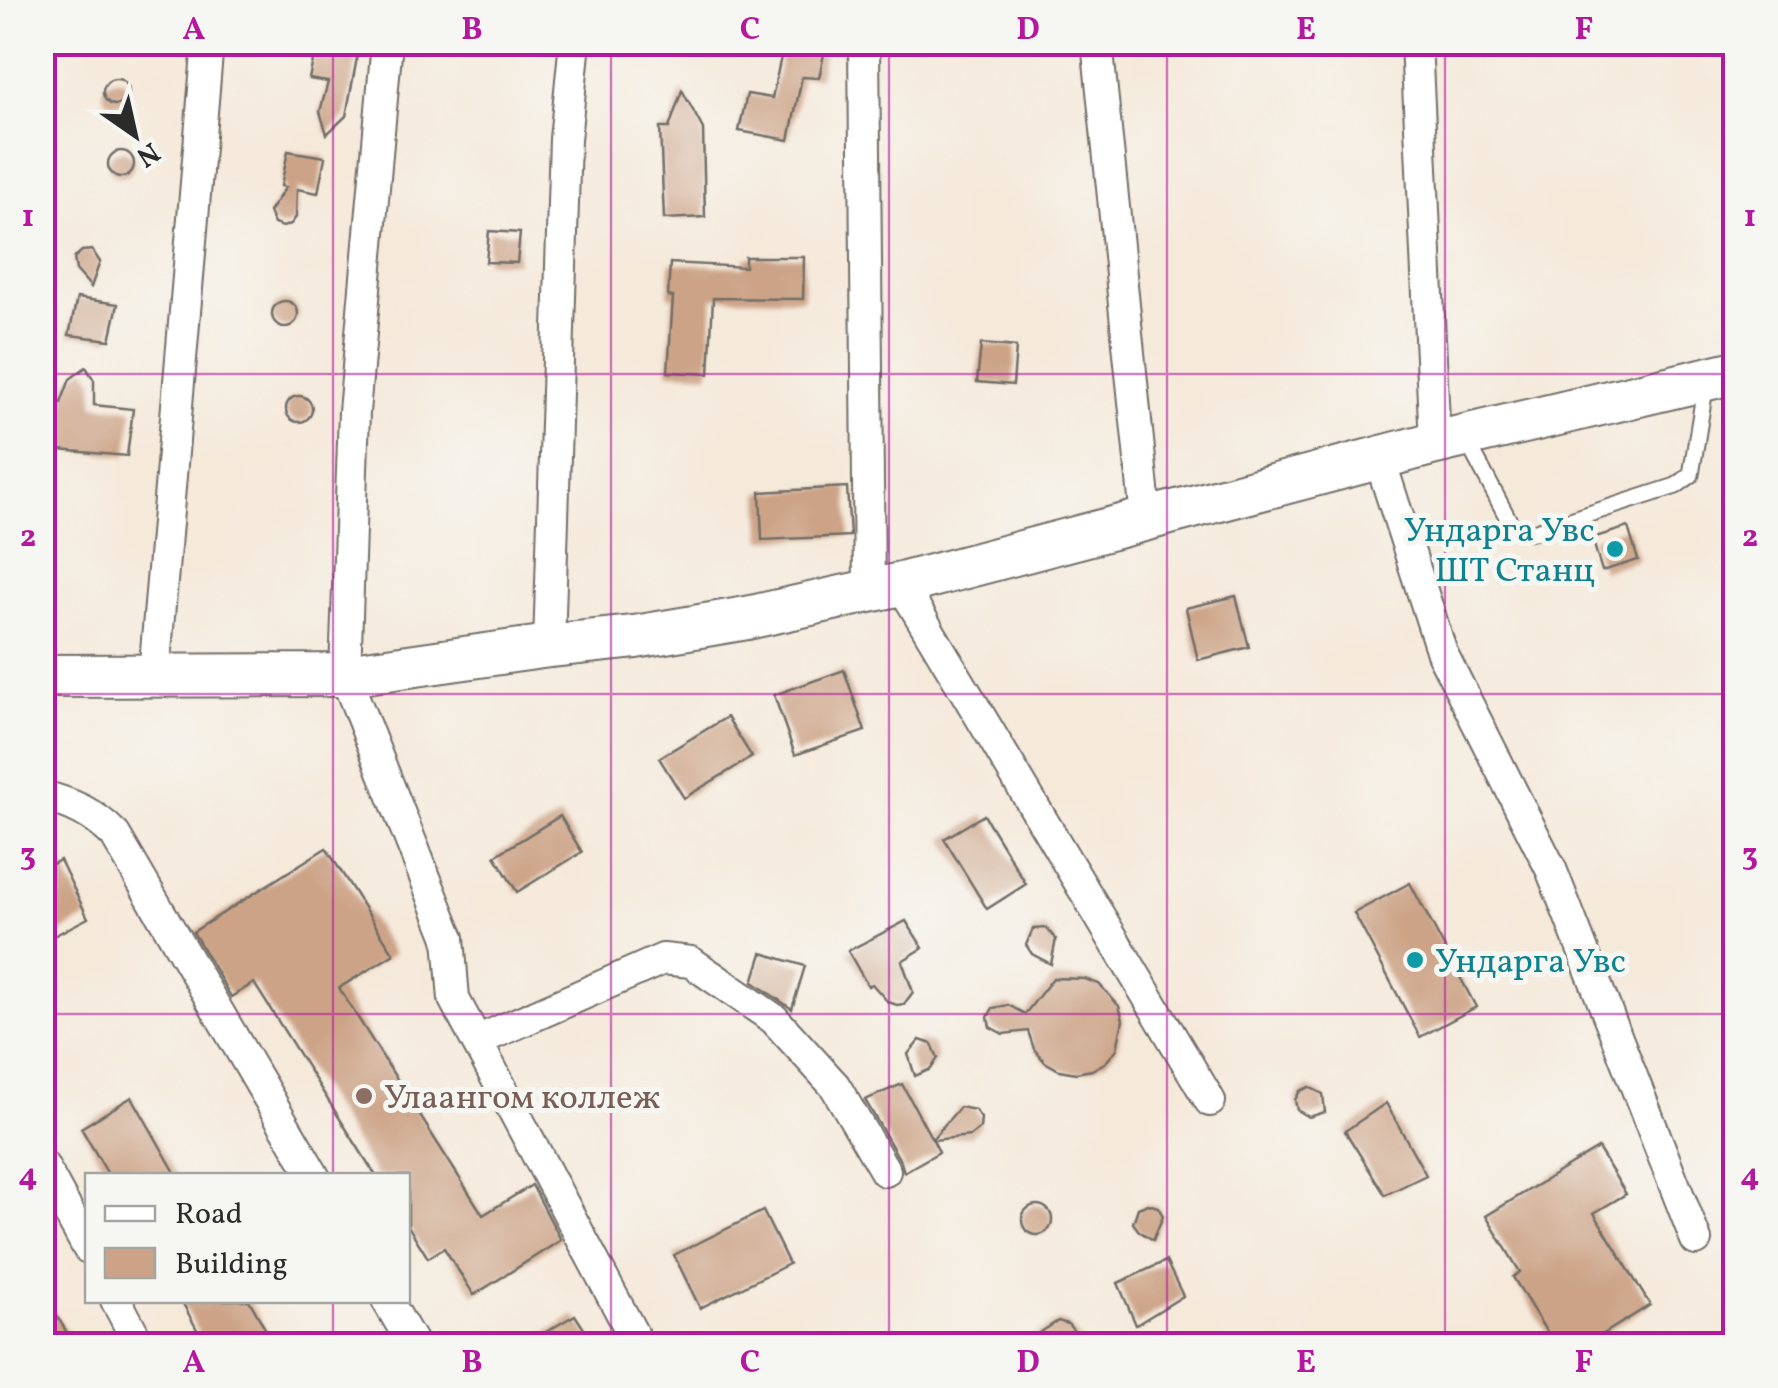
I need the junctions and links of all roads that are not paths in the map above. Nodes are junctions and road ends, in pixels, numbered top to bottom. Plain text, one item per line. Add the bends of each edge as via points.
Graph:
1 (208, 42) edge
2 (388, 42) edge
3 (575, 42) edge
4 (864, 42) edge
5 (1097, 42) edge
6 (1416, 42) edge
7 (1721, 375) edge
8 (1450, 440) junction
9 (1379, 458) junction
10 (1146, 518) junction
11 (885, 588) junction
12 (549, 646) junction
13 (154, 675) junction
14 (345, 675) junction
15 (42, 676) edge
16 (42, 796) edge
17 (479, 1040) junction
18 (1210, 1101) dead end
19 (42, 1164) edge
20 (884, 1171) dead end
21 (312, 1173) edge
22 (1696, 1240) dead end
23 (85, 1243) edge
24 (118, 1303) edge
25 (390, 1303) edge
26 (140, 1346) edge
27 (414, 1346) edge
28 (639, 1346) edge

1 - 13 street
2 - 14 street via 354,412
3 - 12 street via 565,139
4 - 11 street
5 - 10 street
6 - 8 street
7 - 8 street
7 - 8 lane via 1691,475 1676,486 1533,532 1512,528
8 - 9 street
9 - 10 street
9 - 22 street via 1442,653 1551,869
10 - 11 street
11 - 12 street via 635,638
11 - 18 street
12 - 14 street
13 - 14 street
13 - 15 street
14 - 17 street via 448,938 454,999
16 - 21 street via 95,815 115,834
17 - 20 street via 663,959 692,962 774,1020 836,1086
17 - 28 street
19 - 23 street
24 - 26 street
25 - 27 street

